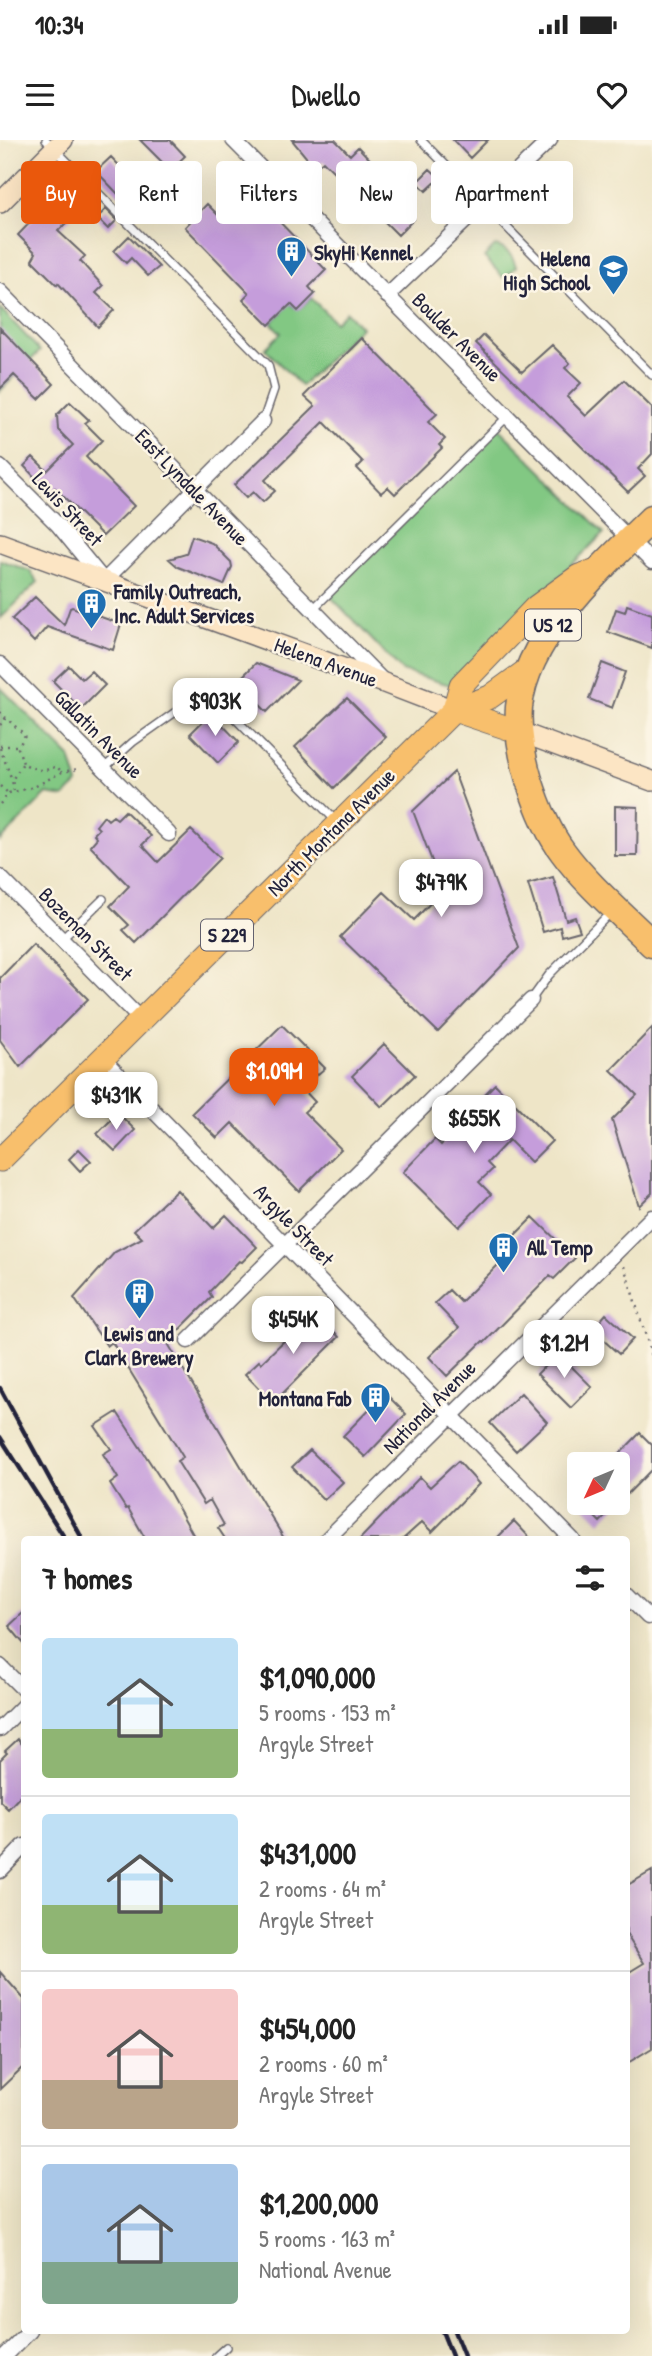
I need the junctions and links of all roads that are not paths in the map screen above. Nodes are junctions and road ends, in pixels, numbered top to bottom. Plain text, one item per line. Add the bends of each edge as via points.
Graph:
1 (233, 140) edge
2 (421, 140) edge
3 (550, 140) edge
4 (55, 143) edge
5 (442, 161) edge
6 (528, 161) edge
7 (0, 203) edge
8 (462, 224) edge
9 (505, 224) edge
10 (0, 290) edge
11 (387, 296) junction
12 (652, 375) edge
13 (507, 417) junction
14 (263, 421) joint
15 (0, 467) edge
16 (195, 489) junction
17 (652, 518) edge
18 (629, 540) junction
19 (0, 543) edge
20 (652, 562) edge
21 (601, 568) junction
22 (104, 581) junction
23 (312, 610) junction
24 (0, 664) edge
25 (530, 668) junction
26 (384, 682) junction
27 (454, 710) junction
28 (520, 732) junction
29 (104, 769) junction
30 (652, 781) edge
31 (339, 824) junction
32 (169, 834) dead end
33 (0, 877) edge
34 (103, 899) dead end
35 (615, 907) junction
36 (62, 939) junction
37 (652, 944) edge
38 (531, 1000) joint
39 (141, 1020) junction
40 (103, 1059) junction
41 (0, 1160) edge
42 (652, 1217) edge
43 (284, 1244) junction
44 (188, 1341) dead end
45 (450, 1415) junction
46 (330, 1536) edge
47 (569, 1536) edge
48 (630, 1599) edge
49 (648, 1617) dead end
50 (0, 1666) edge
51 (21, 1687) edge
52 (21, 1708) edge
53 (0, 1729) edge
54 (21, 1849) edge
55 (0, 1871) edge
56 (27, 2334) edge
57 (226, 2347) dead end
58 (5, 2356) edge
59 (216, 2356) edge

1 - 11 street, Boulder Avenue
2 - 5 lane
3 - 6 street
4 - 7 street
4 - 14 lane via 268,365 274,389
8 - 11 street
9 - 12 lane
10 - 16 street, East Lyndale Avenue
11 - 13 street, Boulder Avenue
13 - 18 street, Boulder Avenue
13 - 23 lane
14 - 16 street
15 - 22 street, Lewis Street via 58,525
16 - 22 street
16 - 23 street, East Lyndale Avenue
17 - 18 highway, North Montana Avenue / US 12
18 - 20 street, Boulder Avenue
18 - 21 highway, North Montana Avenue / US 12
19 - 22 street, Helena Avenue
21 - 25 highway, North Montana Avenue / US 12 via 553,625
21 - 27 main road, North Montana Avenue / S 229 via 579,576 536,607 461,685
22 - 26 street, Helena Avenue
23 - 26 street, East Lyndale Avenue
24 - 29 street, Gallatin Avenue
25 - 27 main road, North Montana Avenue via 490,696
25 - 28 highway, North Montana Avenue / US 12 via 519,707
26 - 27 street, Helena Avenue
27 - 28 main road, Helena Avenue
27 - 31 main road, North Montana Avenue / S 229
28 - 30 street, Helena Avenue
28 - 35 highway, US 12 via 525,767 550,833
29 - 31 lane via 133,742 205,691
29 - 32 street, Gallatin Avenue
31 - 39 main road, North Montana Avenue / S 229
33 - 36 street, Bozeman Street
34 - 36 lane
35 - 37 highway, US 12
35 - 38 lane
36 - 39 street, Bozeman Street
38 - 43 street
39 - 40 main road, North Montana Avenue / S 229
40 - 41 main road, North Montana Avenue / S 229
40 - 43 street, Argyle Street
42 - 45 street, National Avenue
43 - 44 street
43 - 45 street, Argyle Street
45 - 46 street, National Avenue
45 - 47 street, Argyle Street
48 - 49 street
50 - 51 street
52 - 53 street
54 - 55 street
56 - 58 street
57 - 59 lane

